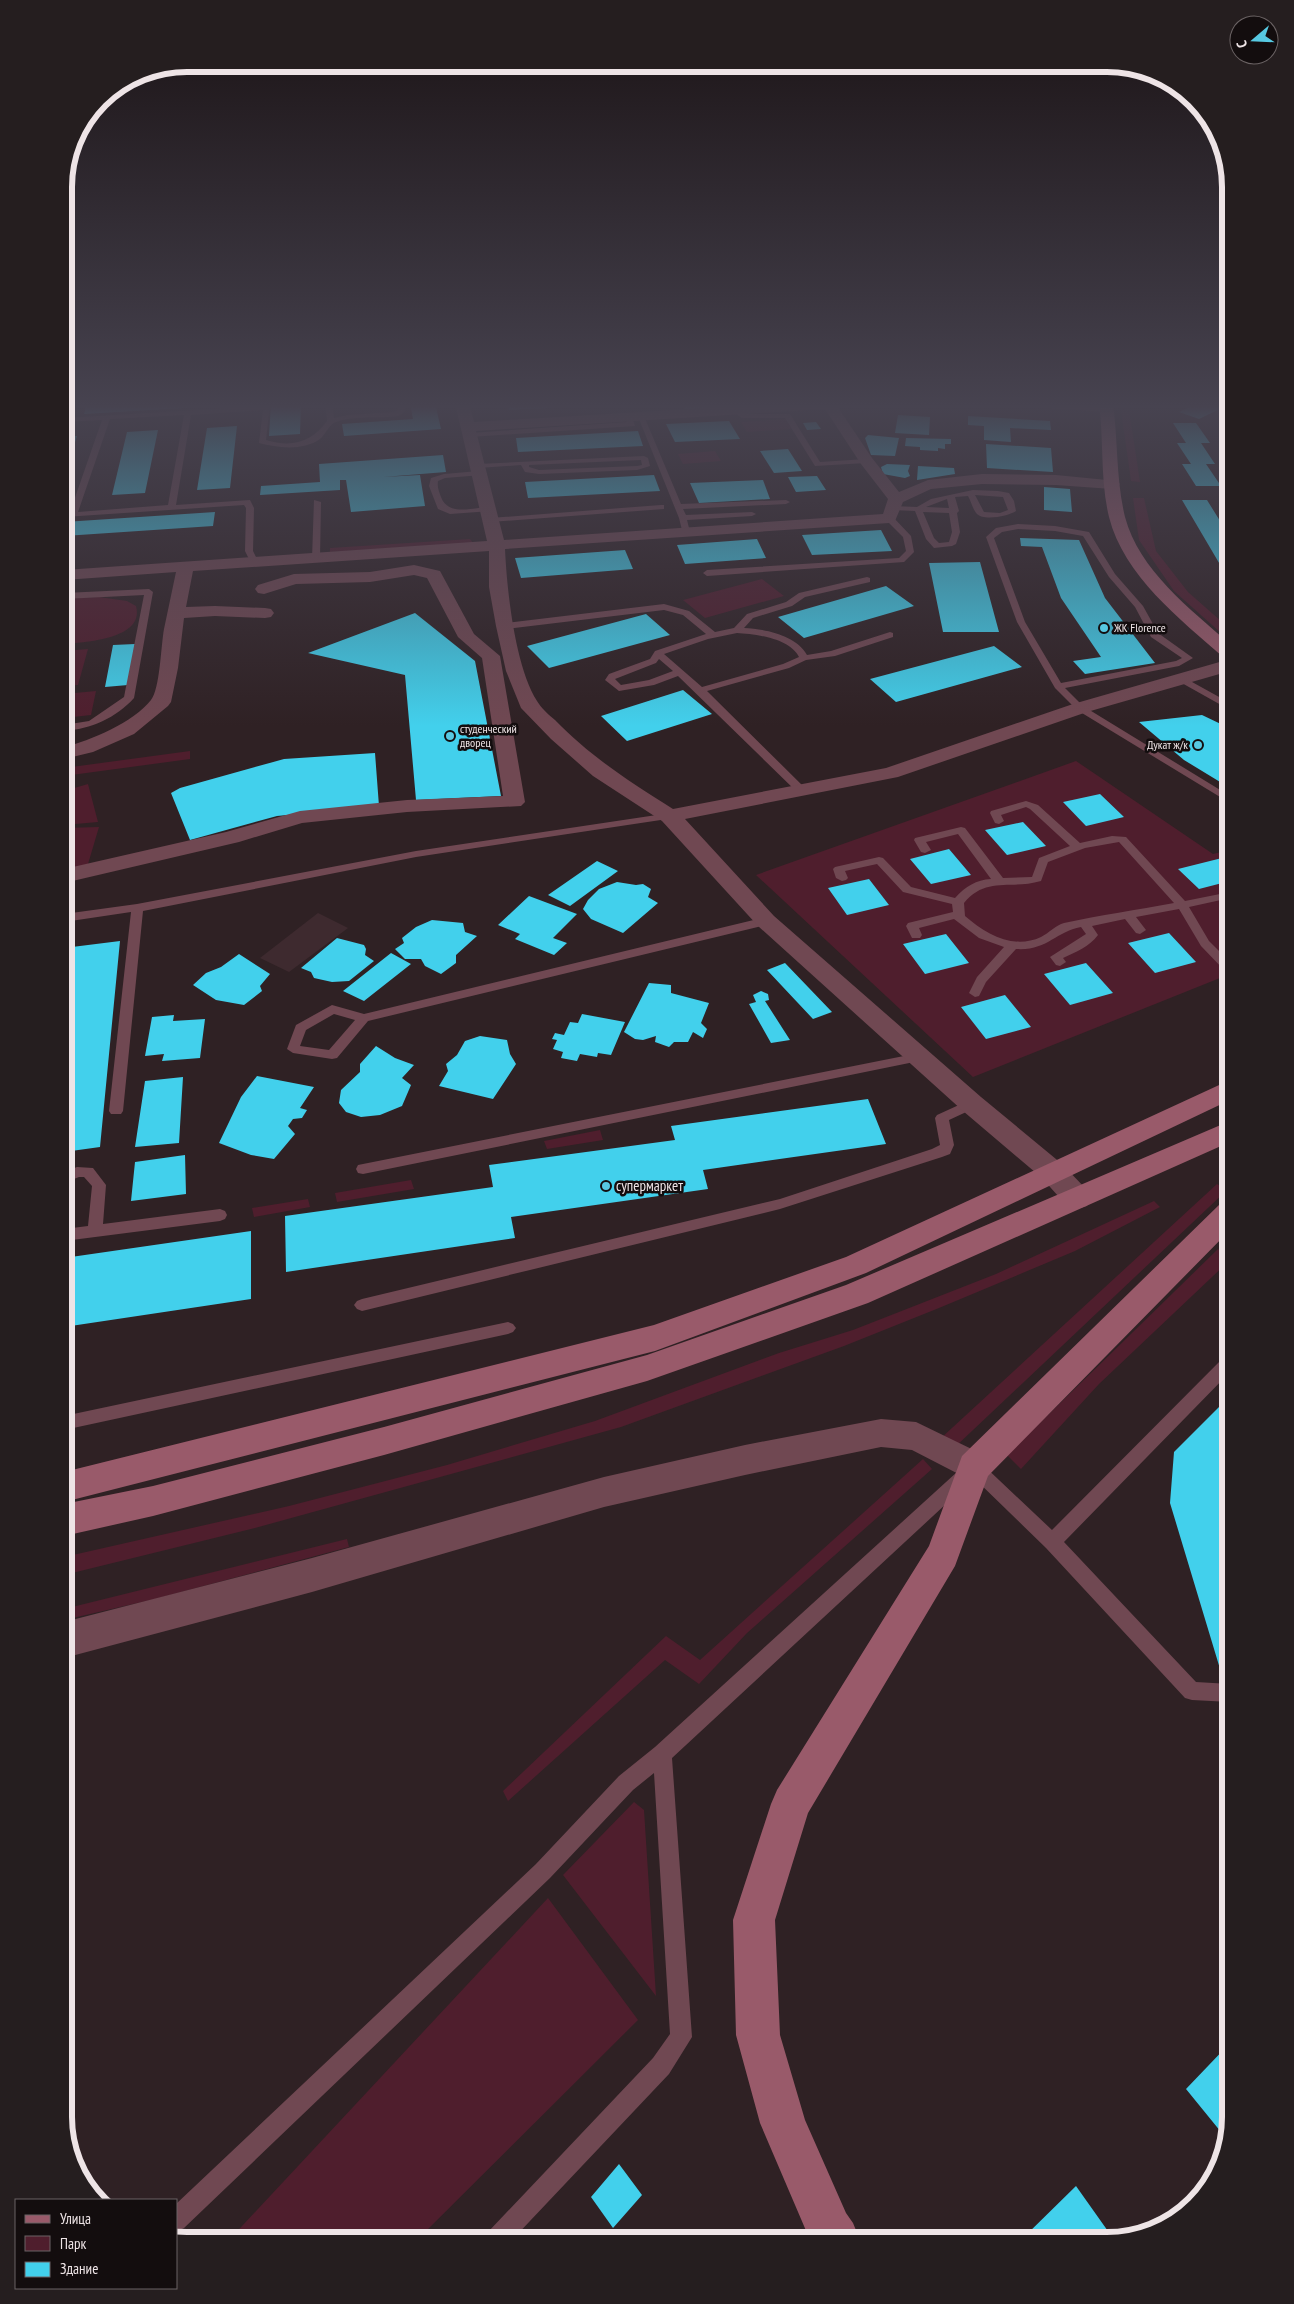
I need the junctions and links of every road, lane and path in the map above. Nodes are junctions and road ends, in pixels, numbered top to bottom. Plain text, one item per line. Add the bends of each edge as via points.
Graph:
1 (918, 510) edge
2 (75, 511) edge
3 (128, 511) edge
4 (250, 511) edge
5 (317, 511) edge
6 (447, 511) edge
7 (488, 511) edge
8 (575, 511) edge
9 (679, 511) edge
10 (862, 511) edge
11 (894, 511) edge
12 (937, 511) edge
13 (955, 511) joint
14 (978, 511) edge
15 (1012, 511) edge
16 (1116, 511) edge
17 (489, 514) junction
18 (752, 514) dead end
19 (73, 515) joint
20 (685, 525) junction
21 (497, 546) junction
22 (340, 557) junction
23 (316, 559) junction
24 (255, 564) junction
25 (185, 568) junction
26 (707, 573) dead end
27 (73, 574) edge
28 (341, 578) junction
29 (867, 580) dead end
30 (264, 589) junction
31 (73, 596) edge
32 (288, 597) dead end
33 (215, 611) junction
34 (177, 613) junction
35 (264, 614) dead end
36 (505, 626) junction
37 (737, 630) junction
38 (712, 634) junction
39 (890, 635) dead end
40 (1222, 646) edge
41 (658, 653) junction
42 (804, 658) junction
43 (1222, 668) edge
44 (680, 672) junction
45 (1183, 680) junction
46 (1058, 686) junction
47 (700, 690) junction
48 (1222, 702) edge
49 (1080, 708) junction
50 (73, 727) edge
51 (73, 751) edge
52 (802, 791) junction
53 (1222, 795) edge
54 (670, 816) junction
55 (999, 820) dead end
56 (1079, 848) junction
57 (925, 850) dead end
58 (73, 874) edge
59 (842, 878) dead end
60 (999, 881) junction
61 (1222, 897) edge
62 (1182, 905) junction
63 (137, 908) junction
64 (958, 908) junction
65 (1128, 915) junction
66 (73, 917) edge
67 (766, 922) junction
68 (1084, 924) junction
69 (1140, 930) dead end
70 (916, 935) dead end
71 (1012, 946) junction
72 (1222, 961) edge
73 (1060, 962) dead end
74 (975, 993) dead end
75 (364, 1018) junction
76 (920, 1058) junction
77 (1222, 1098) edge
78 (972, 1104) junction
79 (116, 1111) dead end
80 (1222, 1135) edge
81 (363, 1169) dead end
82 (1052, 1172) junction
83 (72, 1174) edge
84 (1077, 1198) junction
85 (220, 1215) dead end
86 (1222, 1220) edge
87 (95, 1231) junction
88 (72, 1234) edge
89 (362, 1305) dead end
90 (508, 1328) dead end
91 (1222, 1370) edge
92 (72, 1421) edge
93 (974, 1467) junction
94 (72, 1485) edge
95 (72, 1518) edge
96 (1052, 1542) junction
97 (72, 1638) edge
98 (1222, 1693) edge
99 (662, 1754) junction
100 (178, 2218) edge
101 (504, 2231) edge
102 (830, 2232) edge

1 - 13 lane via 932,543 944,546 952,544 956,532
2 - 19 lane
3 - 19 lane
4 - 24 lane via 249,551
5 - 23 lane
6 - 17 lane
7 - 17 street
8 - 17 lane
9 - 20 lane
10 - 20 street
11 - 26 lane via 910,552 901,560
12 - 13 lane
14 - 15 lane via 980,514 1001,515
16 - 40 main road via 1125,540 1137,562 1191,619
17 - 21 street
18 - 20 lane
20 - 21 street
21 - 22 street
21 - 36 street via 498,587
22 - 23 street
22 - 28 street
23 - 24 street
24 - 25 street
25 - 27 street
25 - 34 street
28 - 30 street via 294,579
28 - 58 street via 414,570 434,574 467,638 491,656 514,802 407,806 300,816 231,837
29 - 37 lane via 802,595 789,604 750,616
30 - 32 street
30 - 33 street
31 - 50 lane via 149,592 129,698 96,722
33 - 34 street
33 - 35 street
34 - 51 street via 170,668 161,702 127,730
36 - 38 lane via 664,607 686,613
36 - 54 street via 515,671 528,704 600,772
37 - 38 lane
37 - 42 lane via 764,633 782,640 802,650
38 - 41 lane
39 - 42 lane via 832,654
41 - 44 lane
41 - 44 lane via 653,661 612,676 610,680 619,688 634,688
42 - 47 lane
43 - 45 street
44 - 47 lane
45 - 48 lane
45 - 49 street
46 - 46 lane via 1021,622 990,537 998,530 1014,527 1072,529 1086,534 1112,575 1139,606 1154,635 1188,658 1180,663
46 - 49 lane
47 - 52 lane
49 - 52 street via 891,773
49 - 53 lane
52 - 54 street
54 - 63 lane via 416,854
54 - 67 street
55 - 56 lane via 995,813 1026,804 1034,807
56 - 60 lane via 1059,852 1043,860 1037,879 1027,883
56 - 62 lane via 1102,840 1122,839
57 - 60 lane via 919,840 961,830
59 - 64 lane via 839,869 880,860 907,890
60 - 64 lane via 969,890
61 - 62 lane
62 - 65 lane
62 - 72 lane via 1205,943
63 - 66 lane
63 - 79 lane
64 - 70 lane via 912,926
64 - 71 lane via 959,917 972,930
65 - 68 lane
65 - 69 lane
67 - 75 lane
67 - 76 street
68 - 71 lane via 1064,927 1053,938 1032,946
68 - 73 lane via 1092,935 1056,957
71 - 74 lane via 981,980
75 - 75 lane via 332,1009 300,1028 293,1049 332,1056
76 - 78 street
76 - 81 lane
77 - 82 main road
78 - 82 street
78 - 89 lane via 942,1118 947,1145 945,1150 937,1153 780,1204
80 - 84 main road
82 - 84 street
82 - 94 main road via 856,1265 655,1338
83 - 87 lane via 88,1172 100,1185
84 - 95 main road via 857,1294 648,1368 153,1501
85 - 87 lane
86 - 93 main road
87 - 88 lane
90 - 92 lane
91 - 96 lane
93 - 96 lane
93 - 97 street via 916,1436 881,1433 604,1492 312,1575
93 - 99 lane
93 - 102 main road via 943,1554 791,1804 754,1920 758,2035 783,2122
96 - 98 lane via 1192,1691
99 - 100 lane via 626,1783 543,1871
99 - 101 lane via 681,2038 661,2066

